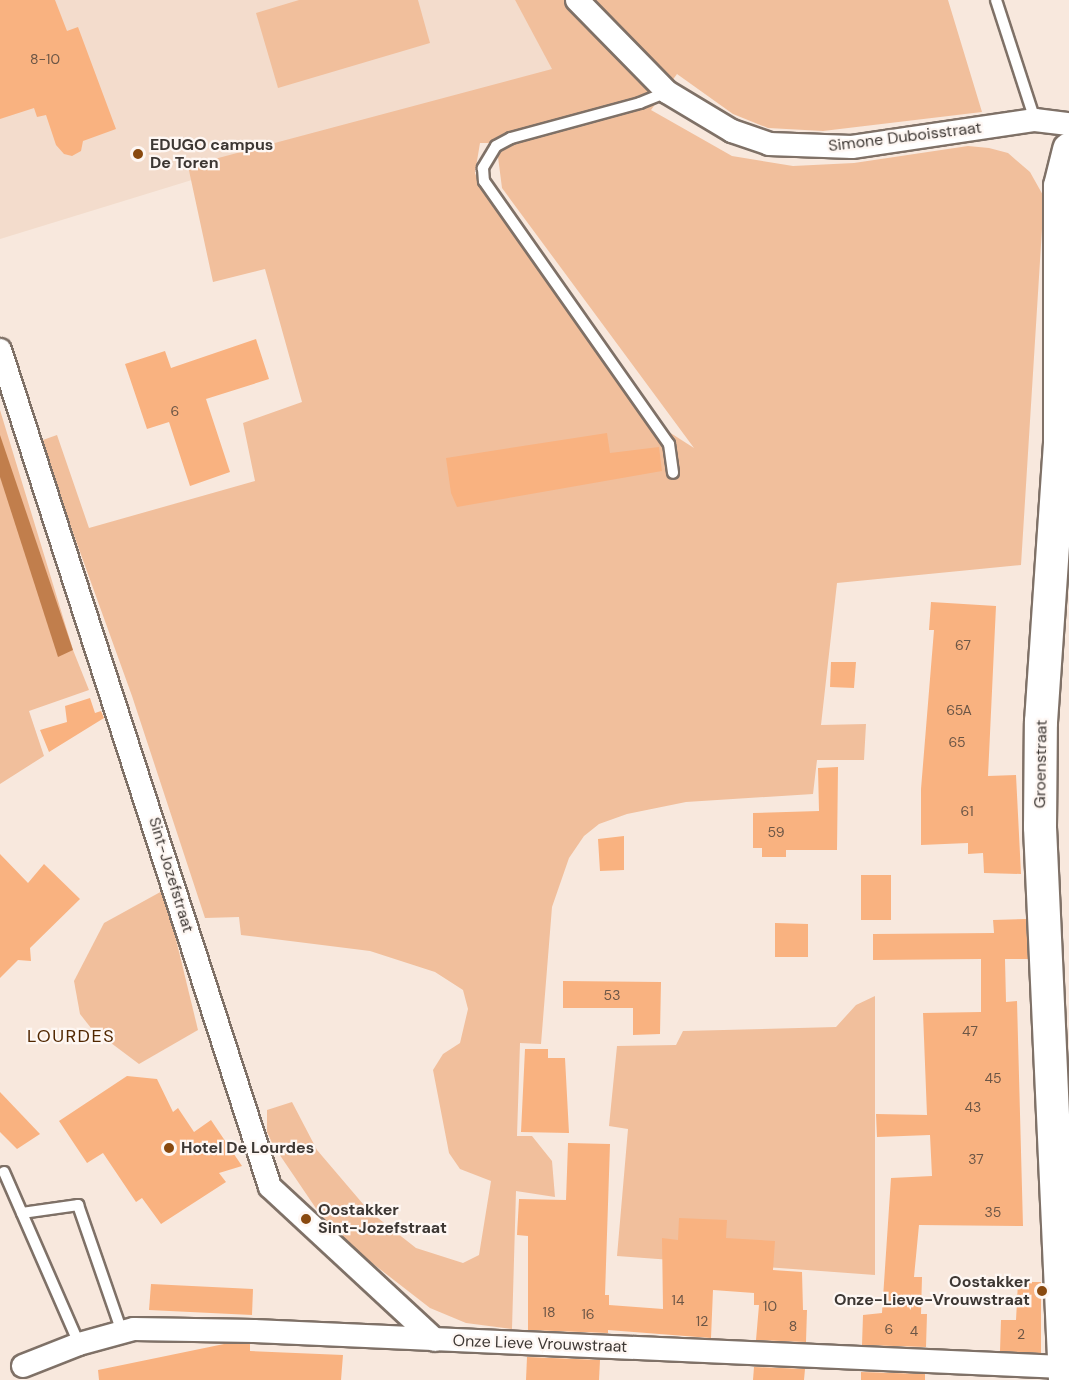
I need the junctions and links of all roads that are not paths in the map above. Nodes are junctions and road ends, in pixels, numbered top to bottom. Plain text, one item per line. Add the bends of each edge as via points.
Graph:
1 (577, 0) edge
2 (996, 0) edge
3 (667, 92) junction
4 (1035, 120) junction
5 (1069, 124) edge
6 (1069, 149) edge
7 (0, 350) edge
8 (673, 473) dead end
9 (4, 1172) dead end
10 (22, 1213) junction
11 (122, 1332) junction
12 (435, 1340) junction
13 (79, 1344) junction
14 (23, 1366) dead end
15 (1063, 1374) edge

1 - 3 street, Simone Duboisstraat
2 - 4 lane via 1012,62
3 - 4 street, Simone Duboisstraat via 732,131 769,144 808,148 852,147
3 - 8 lane via 511,138 496,146 483,168 484,181 669,444
4 - 5 street, Simone Duboisstraat
6 - 15 street, Groenstraat via 1060,186 1060,441 1041,722 1040,827
7 - 12 street, Sint-Jozefstraat via 270,1187
9 - 10 lane
10 - 11 lane via 78,1205
10 - 13 lane
11 - 12 street, Onze Lieve Vrouwstraat via 254,1331
11 - 13 street, Onze Lieve Vrouwstraat
12 - 15 street, Onze Lieve Vrouwstraat
13 - 14 street, Onze Lieve Vrouwstraat

